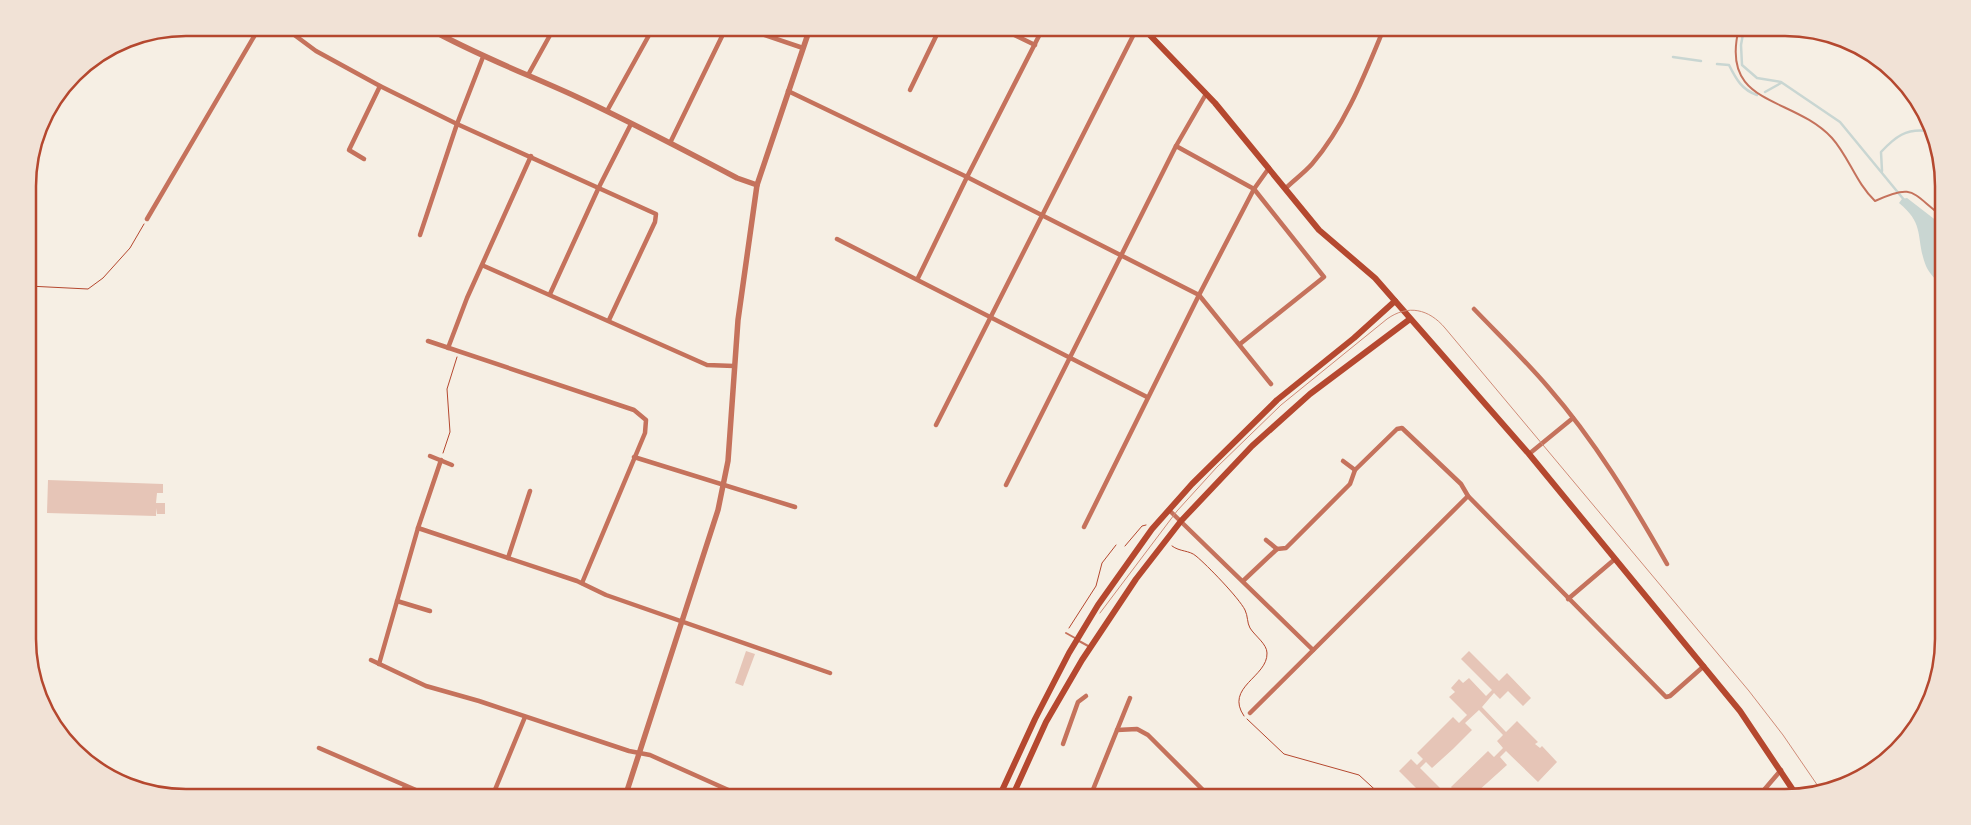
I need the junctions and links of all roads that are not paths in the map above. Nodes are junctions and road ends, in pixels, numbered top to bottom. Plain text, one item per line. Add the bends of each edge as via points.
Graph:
1 (1017, 36) edge
2 (1039, 36) edge
3 (1133, 36) edge
4 (1152, 36) edge
5 (1380, 36) edge
6 (1738, 36) edge
7 (254, 37) edge
8 (298, 37) edge
9 (549, 37) edge
10 (647, 37) edge
11 (722, 37) edge
12 (769, 37) edge
13 (807, 37) edge
14 (936, 37) edge
15 (448, 38) edge
16 (1035, 45) junction
17 (803, 48) junction
18 (483, 57) junction
19 (528, 75) junction
20 (380, 86) junction
21 (910, 90) dead end
22 (788, 91) junction
23 (1206, 94) junction
24 (607, 111) junction
25 (457, 124) junction
26 (631, 124) junction
27 (670, 143) junction
28 (1176, 146) junction
29 (531, 156) junction
30 (364, 159) dead end
31 (1269, 168) junction
32 (967, 177) junction
33 (757, 185) junction
34 (599, 186) junction
35 (1286, 188) junction
36 (1254, 189) junction
37 (1935, 210) edge
38 (1043, 216) junction
39 (147, 219) road end
40 (420, 235) dead end
41 (837, 239) dead end
42 (1122, 256) junction
43 (484, 266) junction
44 (918, 278) junction
45 (550, 294) junction
46 (1199, 295) junction
47 (1394, 301) junction
48 (1474, 309) dead end
49 (992, 317) junction
50 (1410, 319) junction
51 (609, 320) junction
52 (428, 341) dead end
53 (1240, 344) junction
54 (448, 348) junction
55 (1071, 357) junction
56 (734, 366) junction
57 (1271, 384) dead end
58 (1147, 397) junction
59 (1573, 418) junction
60 (936, 425) dead end
61 (1529, 454) junction
62 (430, 456) dead end
63 (634, 457) junction
64 (441, 460) junction
65 (1343, 461) dead end
66 (452, 465) dead end
67 (1355, 470) junction
68 (724, 484) junction
69 (1006, 485) dead end
70 (530, 491) dead end
71 (1468, 496) junction
72 (795, 507) dead end
73 (1169, 510) junction
74 (1181, 521) junction
75 (1084, 527) dead end
76 (418, 528) junction
77 (1266, 540) dead end
78 (1277, 549) junction
79 (508, 558) junction
80 (1615, 559) junction
81 (1667, 564) dead end
82 (1243, 581) junction
83 (582, 583) junction
84 (1568, 599) junction
85 (397, 601) junction
86 (430, 611) dead end
87 (682, 621) junction
88 (1066, 633) road end
89 (1077, 640) junction
90 (1090, 647) junction
91 (1313, 650) junction
92 (371, 660) dead end
93 (379, 664) junction
94 (1704, 666) junction
95 (830, 672) dead end
96 (1086, 696) dead end
97 (1130, 698) dead end
98 (1250, 713) dead end
99 (525, 717) junction
100 (1117, 730) junction
101 (1063, 744) dead end
102 (319, 748) dead end
103 (639, 752) junction
104 (1781, 770) junction
105 (405, 787) joint
106 (1003, 788) edge
107 (1016, 788) edge
108 (1093, 788) edge
109 (1201, 788) edge
110 (1766, 788) edge
111 (1792, 788) edge
112 (410, 789) edge
113 (496, 789) edge
114 (628, 789) edge
115 (725, 789) edge

1 - 16 street
2 - 16 street
3 - 38 street
4 - 23 main road
5 - 35 street via 1353,98 1326,144 1311,165
6 - 37 lane via 1735,46 1741,78 1762,98 1789,108 1820,126 1834,140 1864,190 1876,201 1898,191 1914,194
7 - 39 street
8 - 20 street via 316,51
9 - 19 street
10 - 24 street
11 - 27 street
12 - 17 street
13 - 17 street
14 - 21 street
15 - 18 street
16 - 32 street
17 - 22 street
18 - 19 street
18 - 25 street
19 - 24 street
20 - 25 street
20 - 30 street via 349,150
22 - 32 street
22 - 33 street
23 - 28 street
23 - 31 main road
24 - 26 street
25 - 29 street
25 - 40 street
26 - 27 street
26 - 34 street
27 - 33 street
28 - 36 street
28 - 42 street
29 - 34 street
29 - 43 street
31 - 35 main road
31 - 36 street
32 - 38 street
32 - 44 street
33 - 56 street
34 - 45 street
34 - 51 street via 656,214
35 - 47 main road via 1322,233 1368,271
36 - 46 street
36 - 53 street via 1324,277
38 - 42 street
38 - 49 street
41 - 44 street
42 - 46 street
42 - 55 street
43 - 45 street
43 - 54 street via 467,298
44 - 49 street
45 - 51 street
46 - 53 street
46 - 58 street
47 - 50 main road
47 - 73 main road via 1277,400
48 - 59 street via 1538,375
49 - 55 street
49 - 60 street
50 - 61 main road
50 - 74 main road via 1310,394 1247,451
51 - 56 street via 707,365
52 - 54 street
53 - 57 street
54 - 63 street via 634,410 646,424
55 - 58 street
55 - 69 street
56 - 68 street
58 - 75 street
59 - 61 street
59 - 81 street via 1619,481
61 - 80 main road
62 - 64 street
63 - 68 street
63 - 83 street
64 - 66 street
64 - 76 street
65 - 67 street
67 - 71 street via 1397,429 1402,428 1461,484
67 - 78 street via 1350,484 1286,548
68 - 72 street
68 - 87 street via 710,540
70 - 79 street
71 - 84 street
71 - 91 street
73 - 74 street
73 - 89 main road via 1098,605
74 - 82 street
74 - 90 main road via 1136,579
76 - 79 street
76 - 85 street
77 - 78 street
78 - 82 street
79 - 83 street
80 - 84 street
80 - 94 main road
82 - 91 street
83 - 87 street via 606,595
84 - 94 street via 1666,697
85 - 86 street
85 - 93 street
87 - 95 street
87 - 103 street
88 - 89 lane
89 - 90 lane
89 - 106 main road
90 - 107 main road via 1046,722
91 - 98 street
92 - 93 street
93 - 99 street via 426,686
94 - 104 main road
96 - 101 street via 1078,702
97 - 100 street
99 - 103 street
99 - 113 street
100 - 108 street
100 - 109 street via 1138,730 1148,735
102 - 105 street
103 - 114 street
103 - 115 street
104 - 110 street
104 - 111 main road
105 - 112 street

